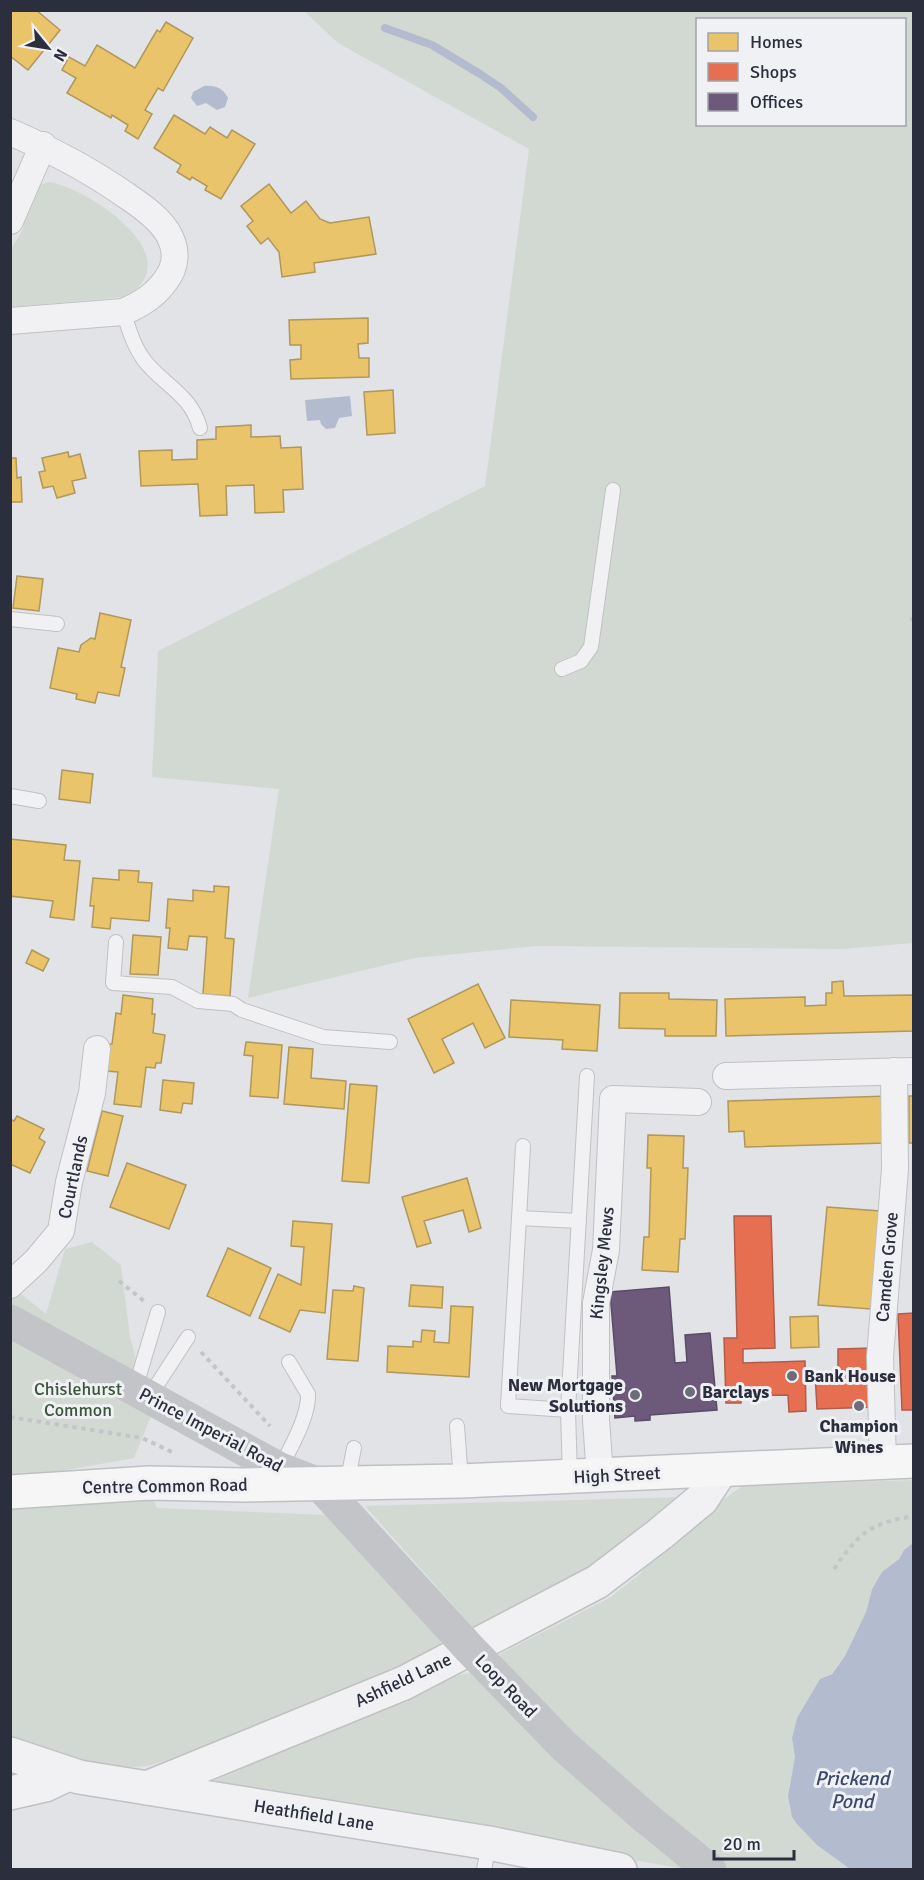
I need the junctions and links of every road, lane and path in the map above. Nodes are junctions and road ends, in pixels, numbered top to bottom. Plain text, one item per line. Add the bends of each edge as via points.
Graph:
1 (10, 132) edge
2 (43, 146) junction
3 (10, 221) edge
4 (123, 312) junction
5 (10, 321) edge
6 (200, 428) dead end
7 (613, 490) dead end
8 (10, 619) edge
9 (57, 624) dead end
10 (561, 669) dead end
11 (10, 795) edge
12 (39, 801) dead end
13 (116, 942) dead end
14 (390, 1042) dead end
15 (97, 1049) dead end
16 (904, 1071) edge
17 (587, 1076) dead end
18 (726, 1076) dead end
19 (698, 1102) dead end
20 (523, 1146) dead end
21 (519, 1218) junction
22 (579, 1221) junction
23 (10, 1285) edge
24 (158, 1312) dead end
25 (10, 1321) edge
26 (188, 1337) dead end
27 (289, 1362) dead end
28 (142, 1393) junction
29 (568, 1410) junction
30 (10, 1417) edge
31 (457, 1426) dead end
32 (354, 1448) dead end
33 (172, 1452) dead end
34 (898, 1462) edge
35 (280, 1469) junction
36 (721, 1470) junction
37 (585, 1477) junction
38 (462, 1481) junction
39 (333, 1484) junction
40 (10, 1492) edge
41 (914, 1516) edge
42 (834, 1569) dead end
43 (470, 1648) junction
44 (10, 1754) edge
45 (69, 1774) junction
46 (147, 1788) junction
47 (10, 1793) edge
48 (487, 1856) edge
49 (620, 1869) edge
50 (710, 1869) edge

1 - 2 street
2 - 3 street
2 - 4 street via 93,172 139,204 170,235 175,254 170,274 162,287 139,306
4 - 5 street
4 - 6 lane via 145,361 177,390 197,416
7 - 10 lane via 591,647 581,661
8 - 9 lane
11 - 12 lane
13 - 14 lane via 113,983 172,987 198,1001 233,1004 242,1011 323,1037
15 - 23 street, Courtlands via 92,1093 69,1182 62,1231
16 - 18 street, Camden Grove
16 - 34 street, Camden Grove via 880,1357
17 - 22 lane
19 - 37 street, Kingsley Mews via 613,1099 606,1250 596,1303 596,1420
20 - 21 lane
21 - 22 lane
21 - 29 lane via 508,1406
22 - 29 lane
24 - 28 lane
25 - 28 main road, Prince Imperial Road
26 - 28 lane
27 - 35 lane via 308,1400
28 - 35 main road, Prince Imperial Road
29 - 37 lane
30 - 33 path via 142,1438
31 - 38 lane
32 - 39 lane
34 - 36 main road, High Street
35 - 39 main road, Prince Imperial Road
36 - 37 main road, High Street
36 - 43 street, Ashfield Lane via 702,1499 597,1582
37 - 38 main road, High Street
38 - 39 main road, High Street
39 - 40 main road, Centre Common Road via 149,1483
39 - 43 main road, Loop Road
41 - 42 path via 889,1520 863,1533
43 - 46 street, Ashfield Lane via 404,1683
43 - 50 main road, Loop Road via 564,1746
44 - 45 street, Heathfield Lane
45 - 46 street, Heathfield Lane
45 - 47 street via 45,1785
46 - 48 street, Heathfield Lane
48 - 49 street, Heathfield Lane via 529,1856

